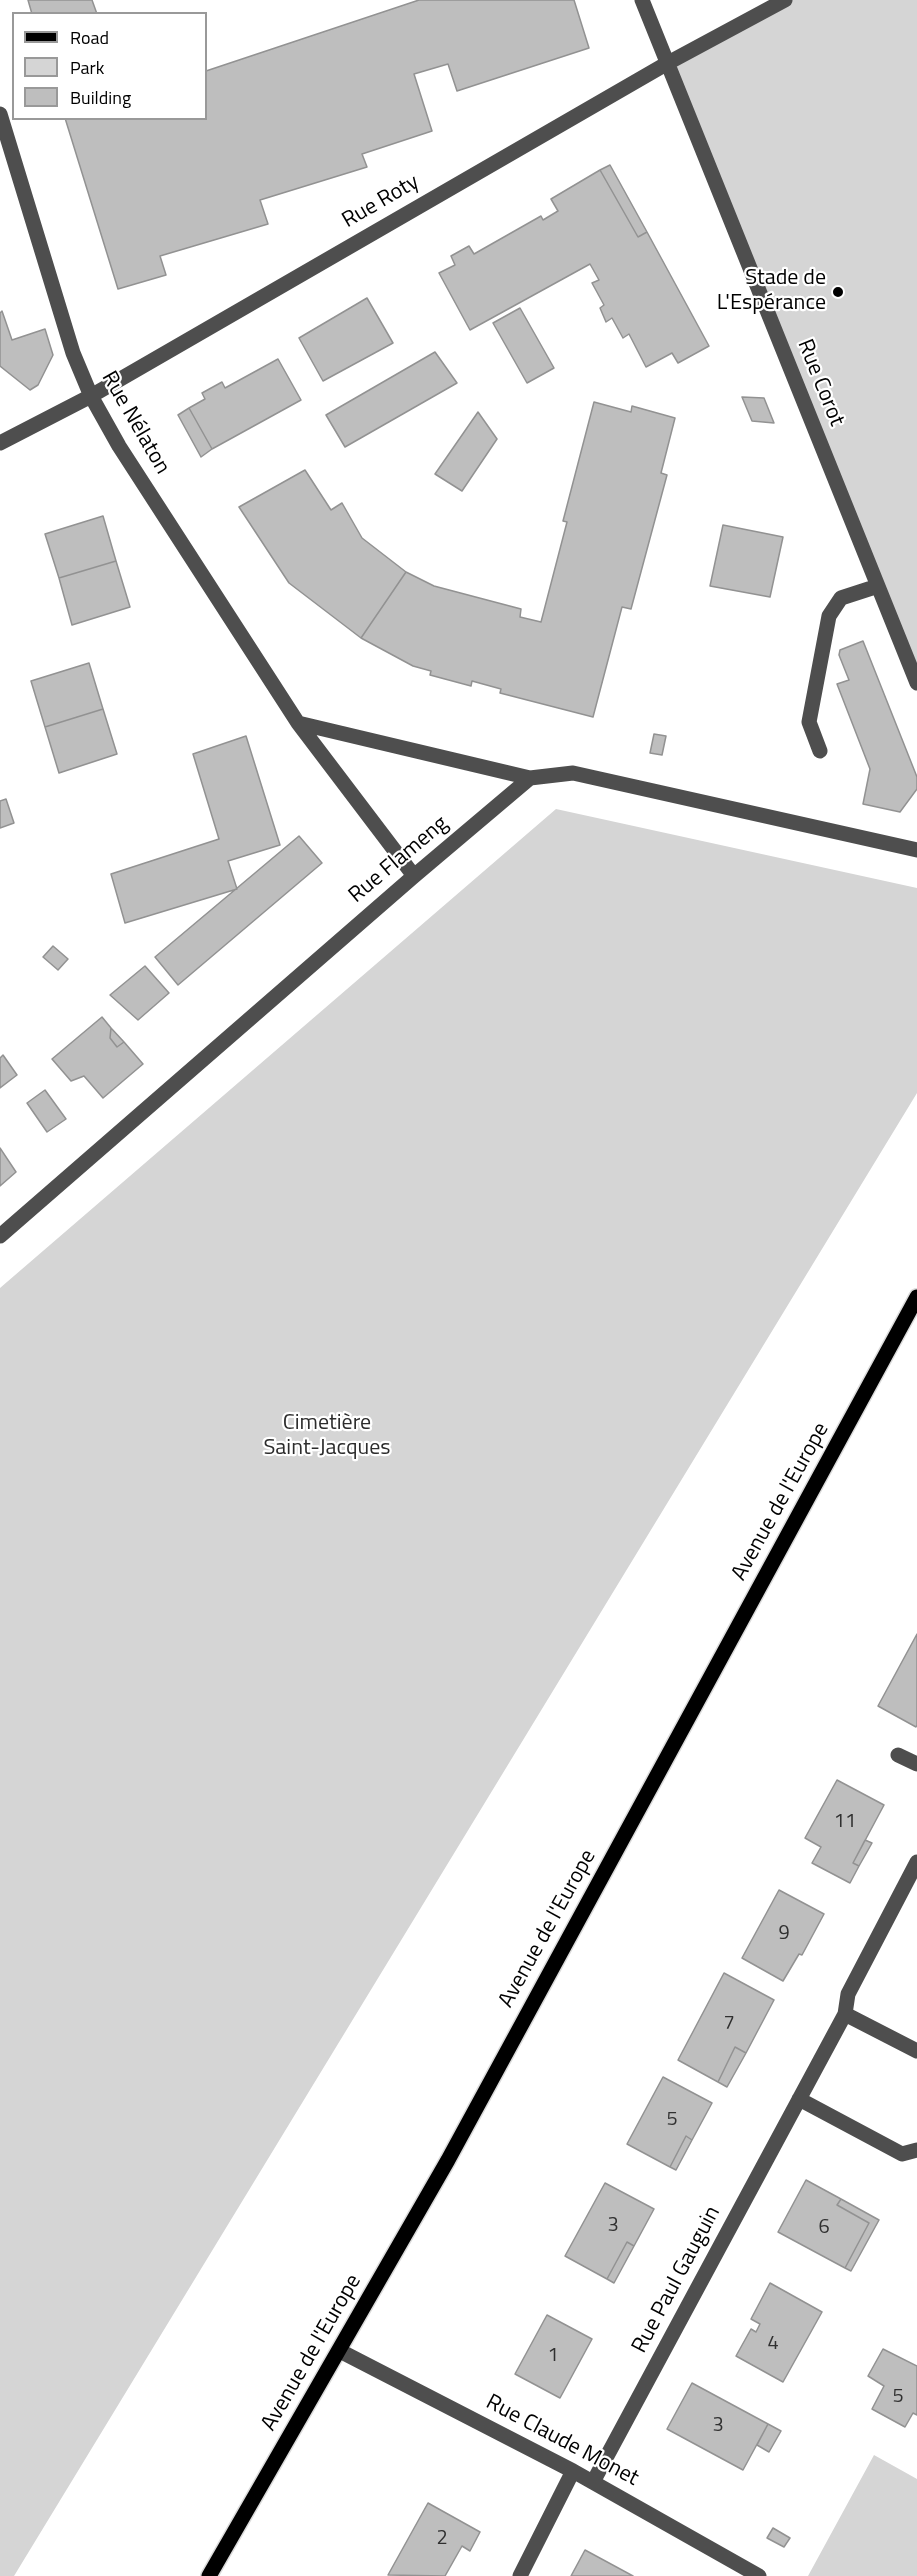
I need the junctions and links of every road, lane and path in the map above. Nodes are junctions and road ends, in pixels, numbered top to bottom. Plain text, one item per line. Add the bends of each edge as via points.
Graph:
1 (642, 0) edge
2 (785, 0) edge
3 (666, 64) junction
4 (0, 114) edge
5 (91, 396) junction
6 (0, 443) edge
7 (878, 586) junction
8 (917, 683) edge
9 (298, 723) junction
10 (820, 751) dead end
11 (530, 778) junction
12 (917, 850) edge
13 (414, 876) junction
14 (0, 1236) edge
15 (917, 1297) edge
16 (898, 1755) dead end
17 (917, 1764) edge
18 (917, 1862) edge
19 (845, 2014) junction
20 (917, 2051) edge
21 (800, 2099) junction
22 (917, 2150) edge
23 (340, 2351) junction
24 (573, 2471) junction
25 (593, 2482) junction
26 (209, 2576) edge
27 (520, 2576) edge
28 (759, 2576) edge

1 - 3 street, Rue Corot
2 - 3 street, Rue Roty
3 - 5 street, Rue Roty
3 - 7 street, Rue Corot
4 - 5 street, Rue Nélaton via 73,353
5 - 6 street, Rue Roty
5 - 9 street, Rue Nélaton via 119,446
7 - 8 street, Rue Corot
7 - 10 street via 841,598 829,616 809,722
9 - 11 street
9 - 13 street, Rue Nélaton
11 - 12 street via 573,773
11 - 13 street, Rue Flameng
13 - 14 street, Rue Flameng
15 - 23 main road, Avenue de l'Europe via 448,2160
16 - 17 street
18 - 19 street, Rue Paul Gauguin via 848,1994
19 - 20 street
19 - 21 street, Rue Paul Gauguin
21 - 22 street via 902,2154
21 - 25 street, Rue Paul Gauguin
23 - 24 street, Rue Claude Monet
23 - 26 main road, Avenue de l'Europe
24 - 25 street, Rue Claude Monet
24 - 27 street
25 - 28 street, Rue Claude Monet

